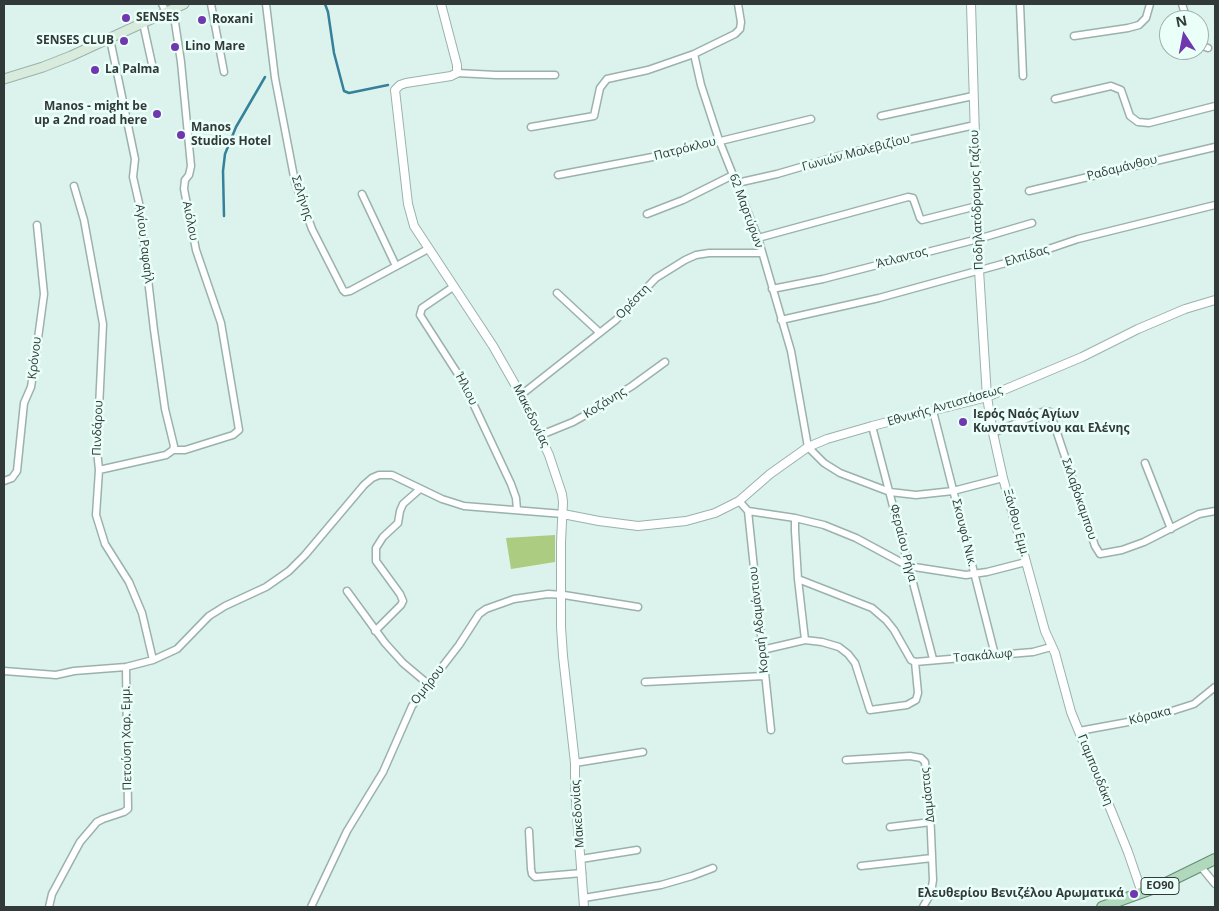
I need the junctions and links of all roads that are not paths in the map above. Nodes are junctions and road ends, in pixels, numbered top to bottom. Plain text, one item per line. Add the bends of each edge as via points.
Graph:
1 (184, 4) edge
2 (211, 4) edge
3 (266, 4) edge
4 (441, 4) edge
5 (738, 4) edge
6 (971, 4) edge
7 (1020, 4) edge
8 (1150, 4) edge
9 (167, 8) edge
10 (143, 24) junction
11 (1074, 36) dead end
12 (110, 38) junction
13 (694, 54) junction
14 (152, 64) dead end
15 (224, 72) dead end
16 (457, 73) junction
17 (555, 75) dead end
18 (1023, 76) dead end
19 (4, 79) edge
20 (973, 96) junction
21 (1055, 99) dead end
22 (1215, 106) edge
23 (881, 116) dead end
24 (811, 119) dead end
25 (975, 125) junction
26 (531, 127) dead end
27 (720, 140) junction
28 (1215, 147) edge
29 (558, 175) dead end
30 (734, 176) junction
31 (737, 183) junction
32 (74, 186) dead end
33 (1029, 191) dead end
34 (362, 194) dead end
35 (1215, 205) edge
36 (977, 206) junction
37 (647, 214) dead end
38 (1032, 223) dead end
39 (37, 225) dead end
40 (758, 238) junction
41 (978, 239) junction
42 (428, 249) junction
43 (761, 253) junction
44 (396, 266) junction
45 (979, 270) junction
46 (453, 287) junction
47 (772, 290) junction
48 (557, 293) dead end
49 (1215, 300) edge
50 (781, 320) junction
51 (599, 332) junction
52 (664, 362) dead end
53 (521, 395) junction
54 (987, 397) junction
55 (933, 411) junction
56 (872, 426) junction
57 (993, 432) junction
58 (541, 435) junction
59 (808, 447) junction
60 (173, 450) junction
61 (1145, 463) dead end
62 (99, 470) junction
63 (1003, 478) junction
64 (4, 481) edge
65 (420, 489) junction
66 (954, 491) junction
67 (890, 492) junction
68 (739, 501) junction
69 (517, 510) junction
70 (748, 511) junction
71 (1215, 511) edge
72 (563, 514) junction
73 (795, 518) junction
74 (1171, 529) junction
75 (1026, 562) junction
76 (908, 566) junction
77 (975, 574) junction
78 (798, 579) junction
79 (347, 591) dead end
80 (560, 595) junction
81 (638, 607) dead end
82 (375, 630) junction
83 (805, 640) junction
84 (1051, 647) junction
85 (762, 650) junction
86 (995, 655) junction
87 (153, 660) junction
88 (933, 660) junction
89 (915, 662) junction
90 (126, 667) junction
91 (4, 671) edge
92 (764, 676) junction
93 (645, 682) dead end
94 (428, 684) junction
95 (1215, 687) edge
96 (771, 730) dead end
97 (1079, 730) junction
98 (644, 752) dead end
99 (846, 760) dead end
100 (575, 763) junction
101 (931, 822) junction
102 (890, 827) dead end
103 (529, 831) dead end
104 (637, 850) dead end
105 (932, 858) junction
106 (582, 859) junction
107 (1215, 859) edge
108 (862, 866) dead end
109 (1201, 866) junction
110 (713, 868) dead end
111 (582, 873) junction
112 (1215, 884) edge
113 (1142, 893) junction
114 (584, 898) junction
115 (1120, 904) edge
116 (49, 907) edge
117 (311, 907) edge
118 (584, 907) edge
119 (923, 907) edge
120 (1102, 907) edge

1 - 9 main road
2 - 15 street
3 - 44 street, Σελήνης via 275,78 295,182 312,229 345,292
4 - 16 street
5 - 13 street via 740,29
6 - 20 street, Ποδηλατόδρομος Γαζίου
7 - 18 street
8 - 11 street via 1146,18 1139,25
9 - 10 main road
9 - 60 street, Αιόλου via 181,62 191,166 184,189 196,250 221,323 239,430 233,436 185,450
10 - 12 main road
10 - 14 street
12 - 19 main road via 43,67
12 - 60 street, Αγίου Ραφαήλ via 135,159 133,177
13 - 26 street via 648,70 607,79 600,88 592,117
13 - 27 street, 62 Μαρτύρων
16 - 17 street
16 - 42 street, Μακεδονίας via 406,83 395,90 410,214
20 - 23 street
20 - 25 street, Ποδηλατόδρομος Γαζίου
21 - 22 street via 1111,86 1121,90 1130,116 1138,122 1149,123
24 - 27 street, Πατρόκλου
25 - 31 street, Γωνιών Μαλεβιζίου via 849,153
25 - 36 street, Ποδηλατόδρομος Γαζίου
27 - 29 street, Πατρόκλου via 663,155
27 - 30 street, 62 Μαρτύρων
28 - 33 street, Ραδαμάνθου
30 - 31 street, 62 Μαρτύρων
30 - 37 street
31 - 40 street, 62 Μαρτύρων
32 - 62 street, Πινδάρου via 84,220 103,324 97,450
34 - 44 street
35 - 45 street, Ελπίδας via 1078,239
36 - 40 street via 922,220 913,198 908,197
36 - 41 street, Ποδηλατόδρομος Γαζίου
38 - 41 street, Άτλαντος
39 - 64 street, Κρόνου via 44,294 34,376 24,403 18,471
40 - 43 street, 62 Μαρτύρων
41 - 45 street, Ποδηλατόδρομος Γαζίου
41 - 47 street, Άτλαντος
42 - 44 street, Σελήνης
42 - 46 street, Μακεδονίας
43 - 47 street, 62 Μαρτύρων
43 - 51 street, Ορέστη via 709,253 684,260 656,278 624,312
45 - 50 street, Ελπίδας via 844,308
45 - 54 street, Ποδηλατόδρομος Γαζίου
46 - 53 street, Μακεδονίας via 490,341
46 - 69 street, Ήλιου via 422,308 420,315 463,382 516,498
47 - 50 street, 62 Μαρτύρων
48 - 51 street
49 - 54 street, Εθνικής Αντιστάσεως via 1185,309
50 - 59 street, 62 Μαρτύρων via 794,363
51 - 53 street, Ορέστη
52 - 58 street, Κοζάνης via 589,413
53 - 58 street, Μακεδονίας
54 - 55 street, Εθνικής Αντιστάσεως
54 - 57 street, Ξάνθου Εμμ.
55 - 56 street, Εθνικής Αντιστάσεως
55 - 66 street, Σκουφά Νικ.
56 - 59 street, Εθνικής Αντιστάσεως
56 - 67 street, Φεραίου Ρήγα
57 - 63 street, Ξάνθου Εμμ.
57 - 74 street, Σκλαβόκαμπου via 1045,411 1050,412 1100,554 1122,550
58 - 72 street, Μακεδονίας via 559,481
59 - 67 street via 840,473
59 - 68 street, Εθνικής Αντιστάσεως
60 - 62 street via 166,455
61 - 74 street
62 - 87 street, Πινδάρου via 96,503 99,526 105,544 129,582 142,613
63 - 66 street
63 - 75 street, Ξάνθου Εμμ.
65 - 69 street via 464,506
65 - 82 street via 403,504 398,523 376,548 376,561 403,601
65 - 87 street via 392,475 375,476 288,571 215,613 177,649
66 - 67 street via 916,495
66 - 77 street, Σκουφά Νικ.
67 - 76 street, Φεραίου Ρήγα
68 - 70 street
68 - 72 street, Εθνικής Αντιστάσεως via 705,516 650,525 617,524
69 - 72 street
70 - 73 street
70 - 85 street, Κοραή Αδαμάντιου
71 - 74 street, Σκλαβόκαμπου via 1199,514
72 - 80 street, Μακεδονίας
73 - 76 street via 856,538
73 - 78 street
75 - 77 street
75 - 84 street, Ξάνθου Εμμ.
76 - 77 street
76 - 88 street, Φεραίου Ρήγα
77 - 86 street, Σκουφά Νικ.
78 - 83 street
78 - 89 street via 872,608 894,630
79 - 82 street
80 - 81 street, Ομήρου
80 - 94 street, Ομήρου via 514,599 482,612
80 - 100 street, Μακεδονίας via 562,656
82 - 94 street via 395,654
83 - 85 street
83 - 89 street via 839,648 851,657 870,710 907,705 916,700
84 - 86 street, Τσακάλωφ
84 - 97 street, Γιαμπουδάκη via 1059,664 1070,712
85 - 92 street, Κοραή Αδαμάντιου
86 - 88 street, Τσακάλωφ
87 - 90 street
88 - 89 street, Τσακάλωφ
90 - 91 street via 56,675
90 - 116 street, Πετούση Χαρ. Εμμ. via 128,809 97,822 80,842 52,894
92 - 93 street
92 - 96 street, Κοραή Αδαμάντιου
94 - 117 street, Ομήρου via 408,712 383,772 347,831
95 - 97 street, Κόρακα via 1194,704 1172,711
97 - 113 street, Γιαμπουδάκη
98 - 100 street
99 - 101 street, Δαμάστας via 921,758 926,766
100 - 106 street, Μακεδονίας
101 - 102 street
101 - 105 street, Δαμάστας
103 - 111 street via 531,869 535,877
104 - 106 street
105 - 108 street
105 - 119 street, Δαμάστας via 932,889
106 - 111 street, Μακεδονίας
107 - 109 main road, ΕΟ90
109 - 112 street
109 - 113 main road, ΕΟ90
110 - 114 street via 667,883
111 - 114 street, Μακεδονίας
113 - 115 main road, ΕΟ90
114 - 118 street, Μακεδονίας
115 - 120 main road, ΕΟ90

